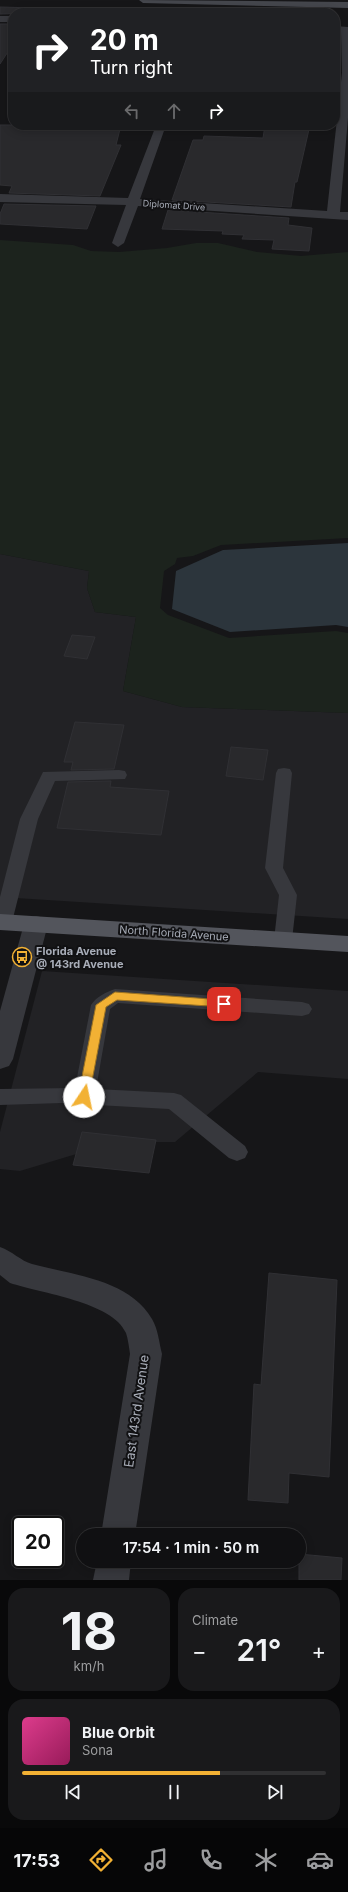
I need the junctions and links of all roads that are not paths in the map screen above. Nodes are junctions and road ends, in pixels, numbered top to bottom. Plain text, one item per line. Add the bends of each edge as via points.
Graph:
1 (143, 0) edge
2 (280, 2) edge
3 (348, 5) edge
4 (340, 29) edge
5 (347, 73) edge
6 (159, 130) edge
7 (0, 198) edge
8 (132, 202) junction
9 (333, 216) junction
10 (348, 216) edge
11 (118, 243) dead end
12 (284, 773) dead end
13 (119, 775) dead end
14 (1, 922) edge
15 (36, 924) junction
16 (283, 940) junction
17 (348, 944) edge
18 (302, 1009) dead end
19 (0, 1059) edge
20 (0, 1097) edge
21 (84, 1097) junction
22 (237, 1152) dead end
23 (0, 1259) edge
24 (119, 1528) edge
25 (113, 1568) edge
26 (111, 1580) edge

1 - 2 street
2 - 3 street
4 - 5 street via 346,29
5 - 9 street
6 - 8 street
7 - 8 street, Diplomat Drive
8 - 9 street, Diplomat Drive
8 - 11 street
9 - 10 street, Diplomat Drive
12 - 16 lane via 274,868 288,895
13 - 14 lane via 49,776 28,819
14 - 15 main road, North Florida Avenue
15 - 16 main road, North Florida Avenue
15 - 19 street
16 - 17 main road, North Florida Avenue
18 - 21 lane via 115,996 101,1005
20 - 21 lane
21 - 22 lane via 174,1101
23 - 24 street, East 143rd Avenue via 21,1274 94,1293 123,1306 140,1327 146,1354
25 - 26 street

